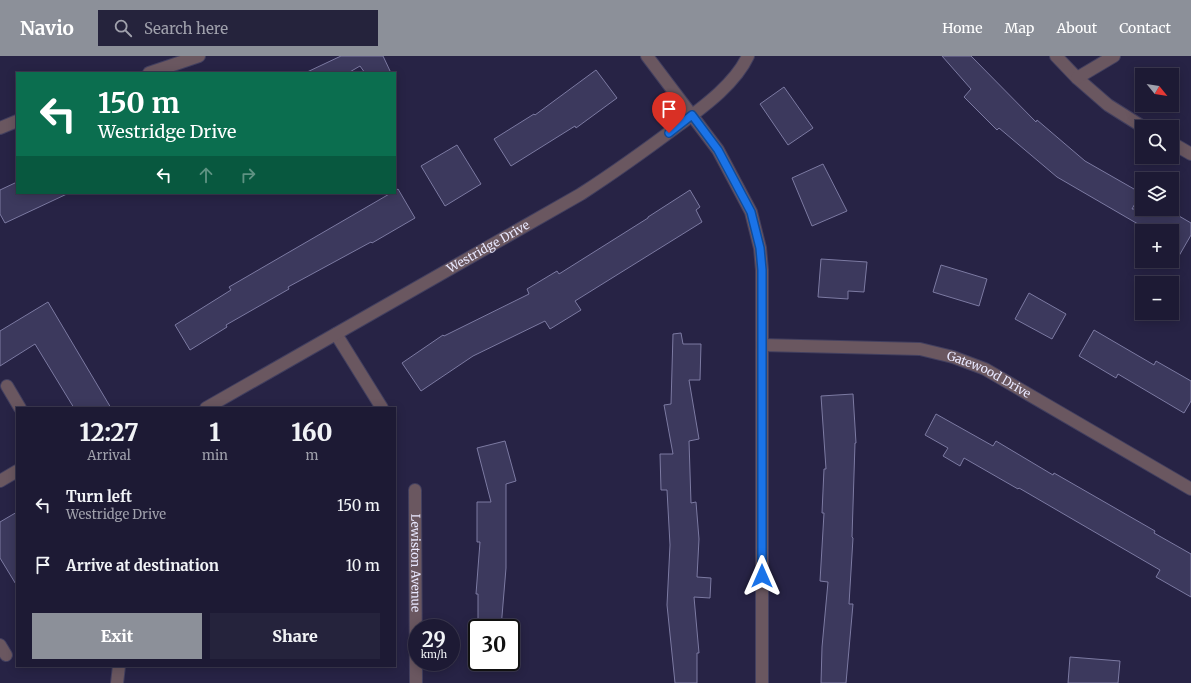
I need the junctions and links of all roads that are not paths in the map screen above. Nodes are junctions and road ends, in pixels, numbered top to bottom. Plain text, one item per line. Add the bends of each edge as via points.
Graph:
1 (199, 56) edge
2 (647, 56) edge
3 (748, 56) edge
4 (1056, 56) edge
5 (1114, 56) edge
6 (152, 72) edge
7 (1077, 78) junction
8 (692, 115) junction
9 (16, 121) edge
10 (1135, 122) edge
11 (0, 128) edge
12 (1179, 147) edge
13 (1191, 154) edge
14 (336, 334) junction
15 (762, 345) junction
16 (7, 386) dead end
17 (19, 407) edge
18 (208, 407) edge
19 (381, 407) edge
20 (16, 472) edge
21 (0, 481) edge
22 (1191, 489) edge
23 (415, 490) dead end
24 (120, 667) edge
25 (118, 683) edge
26 (416, 683) edge
27 (762, 683) edge

1 - 6 street
2 - 8 street
3 - 8 street, Westridge Drive via 728,85
4 - 7 street
5 - 7 street
7 - 10 street via 1108,105
8 - 14 street, Westridge Drive via 634,159 581,194
8 - 15 street via 718,150 751,212 760,248 762,270
9 - 11 street
12 - 13 street
14 - 18 street, Westridge Drive
14 - 19 street
15 - 22 street, Gatewood Drive via 920,349 953,357 985,369
15 - 27 street
16 - 17 street
20 - 21 street
23 - 26 street, Lewiston Avenue
24 - 25 street

